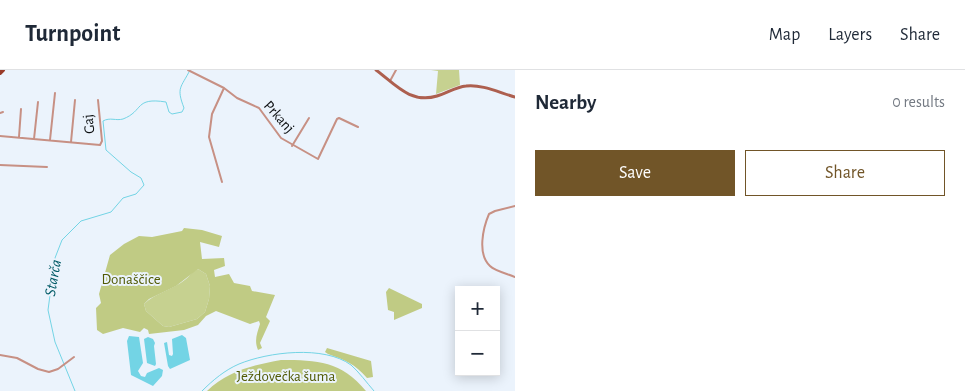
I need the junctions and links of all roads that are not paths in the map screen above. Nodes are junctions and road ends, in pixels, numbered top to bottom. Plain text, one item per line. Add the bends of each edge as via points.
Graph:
1 (3, 70) edge
2 (188, 70) edge
3 (376, 70) edge
4 (396, 70) edge
5 (0, 73) edge
6 (390, 81) junction
7 (224, 88) junction
8 (55, 93) dead end
9 (515, 97) edge
10 (75, 100) dead end
11 (98, 100) dead end
12 (38, 102) dead end
13 (21, 109) dead end
14 (309, 118) dead end
15 (358, 127) dead end
16 (0, 136) edge
17 (19, 137) junction
18 (34, 139) junction
19 (50, 140) junction
20 (71, 142) junction
21 (292, 146) junction
22 (0, 165) edge
23 (47, 167) dead end
24 (222, 182) dead end
25 (515, 206) edge
26 (515, 277) edge
27 (0, 355) edge
28 (74, 357) dead end

1 - 5 main road
2 - 7 street, Prkanj
3 - 6 main road
4 - 6 street
6 - 9 main road via 401,91 416,97 434,97 467,86
7 - 21 street, Prkanj via 259,108 281,138
7 - 24 street via 212,114 209,137
8 - 19 street
10 - 20 street, Gaj
11 - 20 street, Gaj via 101,144
12 - 18 street
13 - 17 street
14 - 21 street, Prkanj
15 - 21 street, Prkanj via 337,119 318,159
16 - 17 street, Gaj
17 - 18 street, Gaj
18 - 19 street, Gaj
19 - 20 street, Gaj
22 - 23 street
25 - 26 street via 489,214 482,244 490,267
27 - 28 street via 17,358 49,372

